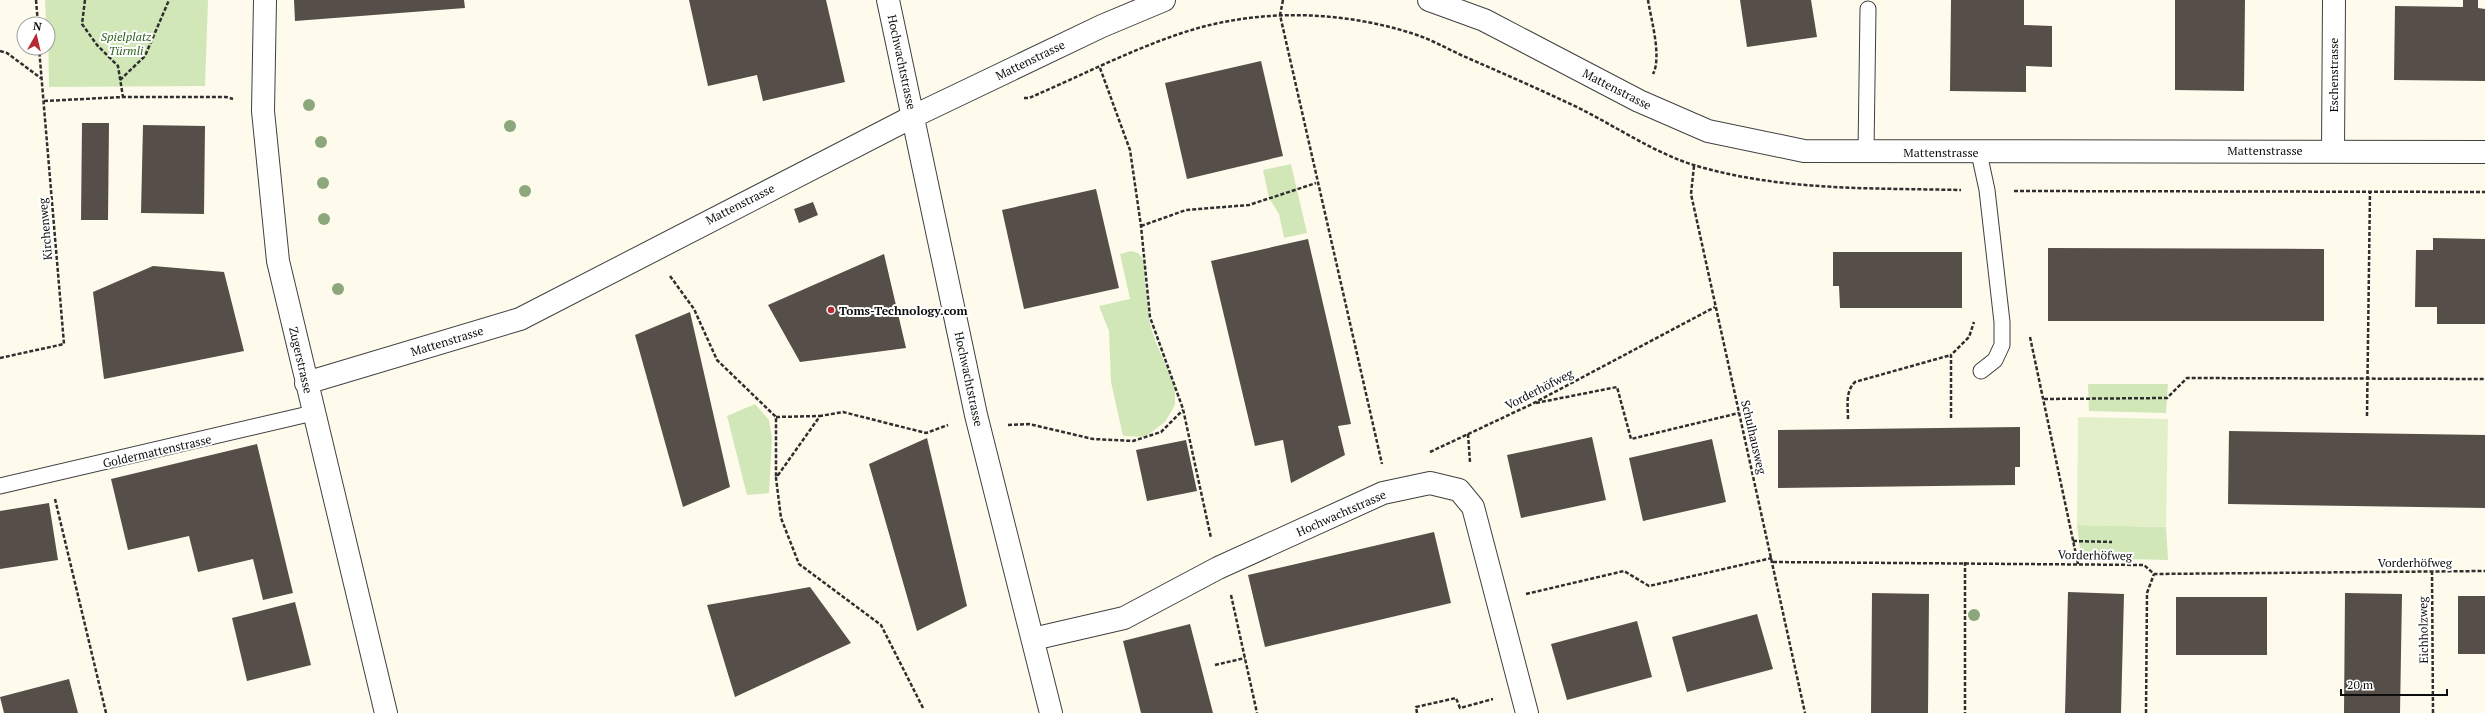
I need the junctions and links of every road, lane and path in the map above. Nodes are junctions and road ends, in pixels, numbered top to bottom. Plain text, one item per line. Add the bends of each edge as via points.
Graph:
1 (36, 0) edge
2 (85, 0) edge
3 (169, 0) edge
4 (265, 0) edge
5 (888, 0) edge
6 (1164, 0) edge
7 (1282, 0) edge
8 (1429, 0) edge
9 (1648, 0) edge
10 (2334, 0) edge
11 (1868, 9) dead end
12 (1280, 15) junction
13 (37, 16) edge
14 (0, 51) edge
15 (41, 56) edge
16 (1100, 68) junction
17 (42, 79) junction
18 (120, 80) junction
19 (1018, 97) dead end
20 (123, 98) junction
21 (44, 101) junction
22 (1639, 101) junction
23 (263, 111) junction
24 (914, 116) junction
25 (1622, 130) junction
26 (2333, 150) junction
27 (1866, 152) junction
28 (2485, 152) edge
29 (1979, 153) junction
30 (1694, 166) junction
31 (1316, 184) junction
32 (1987, 190) junction
33 (2370, 191) junction
34 (2485, 192) edge
35 (1141, 226) junction
36 (670, 276) dead end
37 (1715, 307) junction
38 (1974, 317) dead end
39 (1951, 355) junction
40 (2034, 356) dead end
41 (0, 358) edge
42 (1981, 371) dead end
43 (2485, 379) edge
44 (2368, 380) junction
45 (306, 383) junction
46 (2044, 399) junction
47 (1532, 404) junction
48 (1183, 409) junction
49 (313, 413) junction
50 (1739, 413) junction
51 (820, 416) junction
52 (2368, 416) dead end
53 (776, 417) junction
54 (1951, 418) dead end
55 (1848, 419) dead end
56 (977, 421) junction
57 (1426, 454) dead end
58 (50, 476) junction
59 (776, 478) junction
60 (1384, 483) junction
61 (0, 486) edge
62 (2073, 541) junction
63 (2112, 542) dead end
64 (1772, 558) junction
65 (1773, 562) junction
66 (1965, 562) junction
67 (2078, 564) junction
68 (1218, 568) junction
69 (2432, 571) junction
70 (2485, 571) edge
71 (2154, 574) junction
72 (1524, 594) dead end
73 (1033, 639) junction
74 (1245, 658) junction
75 (1214, 665) dead end
76 (1521, 692) junction
77 (923, 708) dead end
78 (106, 713) edge
79 (386, 713) edge
80 (1051, 713) edge
81 (1258, 713) edge
82 (1417, 713) edge
83 (1527, 713) edge
84 (1805, 713) edge
85 (1965, 713) edge
86 (2146, 713) edge
87 (2433, 713) edge

1 - 13 path
2 - 18 path via 82,24 96,45 118,66
3 - 18 path via 145,56
4 - 23 street, Zugerstrasse
5 - 24 street, Hochwachtstrasse
6 - 24 street, Mattenstrasse via 1102,26
7 - 12 path
8 - 22 street, Mattenstrasse via 1484,20
9 - 22 path via 1656,46 1656,68
10 - 26 street, Eschenstrasse
11 - 27 lane
12 - 16 path via 1202,27 1164,40
12 - 25 path via 1347,18 1414,34 1575,106
12 - 31 path
14 - 17 path via 7,53
15 - 17 path, Kirchenweg
16 - 19 path via 1029,98
16 - 35 path via 1130,150
17 - 21 path, Kirchenweg
18 - 20 path
20 - 21 path
20 - 23 path via 226,97
21 - 41 path, Kirchenweg via 64,344
22 - 25 path
22 - 27 street, Mattenstrasse via 1708,131 1804,151
23 - 45 street, Zugerstrasse via 278,261
24 - 45 street, Mattenstrasse via 520,319
24 - 56 street, Hochwachtstrasse
25 - 30 path
26 - 28 street, Mattenstrasse
26 - 29 street, Mattenstrasse
27 - 29 street, Mattenstrasse
29 - 32 lane
30 - 32 path via 1772,183 1828,187
30 - 37 path, Schulhausweg via 1691,194
31 - 35 path via 1249,205 1186,210
31 - 60 path
32 - 33 path
32 - 42 lane via 2002,322 2002,345 1995,360
33 - 34 path
33 - 44 path
35 - 48 path via 1150,316
36 - 53 path via 694,309 717,360
37 - 47 path, Vorderhöfweg
37 - 50 path, Schulhausweg
38 - 39 path via 1969,337
39 - 54 path
39 - 55 path via 1856,382 1850,387 1848,394
40 - 46 path
43 - 44 path
44 - 46 path via 2187,378 2167,398
44 - 52 path
45 - 49 street, Zugerstrasse
46 - 62 path
47 - 50 path via 1617,387 1631,438
47 - 57 path, Vorderhöfweg
48 - 56 path via 1161,432 1133,441 1093,439 1029,424
48 - 68 path
49 - 58 lane, Goldermattenstrasse
49 - 79 street, Zugerstrasse
50 - 64 path, Schulhausweg
51 - 53 path
51 - 56 path via 843,412 926,433
51 - 59 path
53 - 59 path
56 - 73 street, Hochwachtstrasse
58 - 61 lane, Goldermattenstrasse
58 - 78 path
59 - 77 path via 781,518 799,564 881,625
60 - 68 street, Hochwachtstrasse
60 - 76 street, Hochwachtstrasse via 1430,483 1459,490 1472,507
62 - 63 path
62 - 67 path
64 - 65 path, Schulhausweg
64 - 72 path via 1649,586 1624,571
65 - 66 path, Vorderhöfweg
65 - 84 path, Schulhausweg
66 - 67 path, Vorderhöfweg
66 - 85 path
67 - 71 path, Vorderhöfweg via 2144,564
68 - 73 street, Hochwachtstrasse via 1124,618
68 - 74 path via 1228,582
69 - 70 path, Vorderhöfweg
69 - 71 path, Vorderhöfweg
69 - 87 path, Eichholzweg
71 - 86 path via 2147,593
73 - 80 street, Hochwachtstrasse
74 - 75 path
74 - 81 path
76 - 82 path via 1460,708 1456,698 1416,708
76 - 83 street, Hochwachtstrasse

